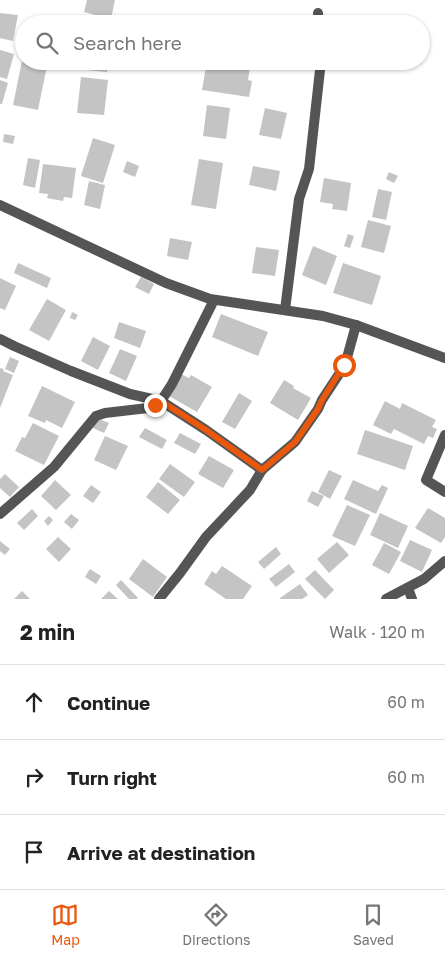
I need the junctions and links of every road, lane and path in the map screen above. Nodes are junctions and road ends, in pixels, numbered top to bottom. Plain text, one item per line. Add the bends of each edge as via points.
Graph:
1 (319, 70) edge
2 (0, 205) edge
3 (214, 300) junction
4 (285, 310) junction
5 (356, 325) junction
6 (0, 339) edge
7 (445, 358) edge
8 (161, 401) junction
9 (445, 435) edge
10 (262, 470) junction
11 (445, 492) edge
12 (0, 514) edge
13 (445, 561) edge
14 (408, 588) junction
15 (159, 599) edge
16 (386, 599) edge
17 (412, 599) edge

1 - 4 street via 309,169 299,199
2 - 3 street via 166,283
3 - 4 street
3 - 8 street
4 - 5 street
5 - 7 street
5 - 10 street via 344,365 318,409 295,442
6 - 8 street via 130,394
8 - 10 street
8 - 12 street via 148,408 96,416 54,467
9 - 11 street via 426,480
10 - 15 street via 250,490 206,537
13 - 14 street
14 - 16 street
14 - 17 street

